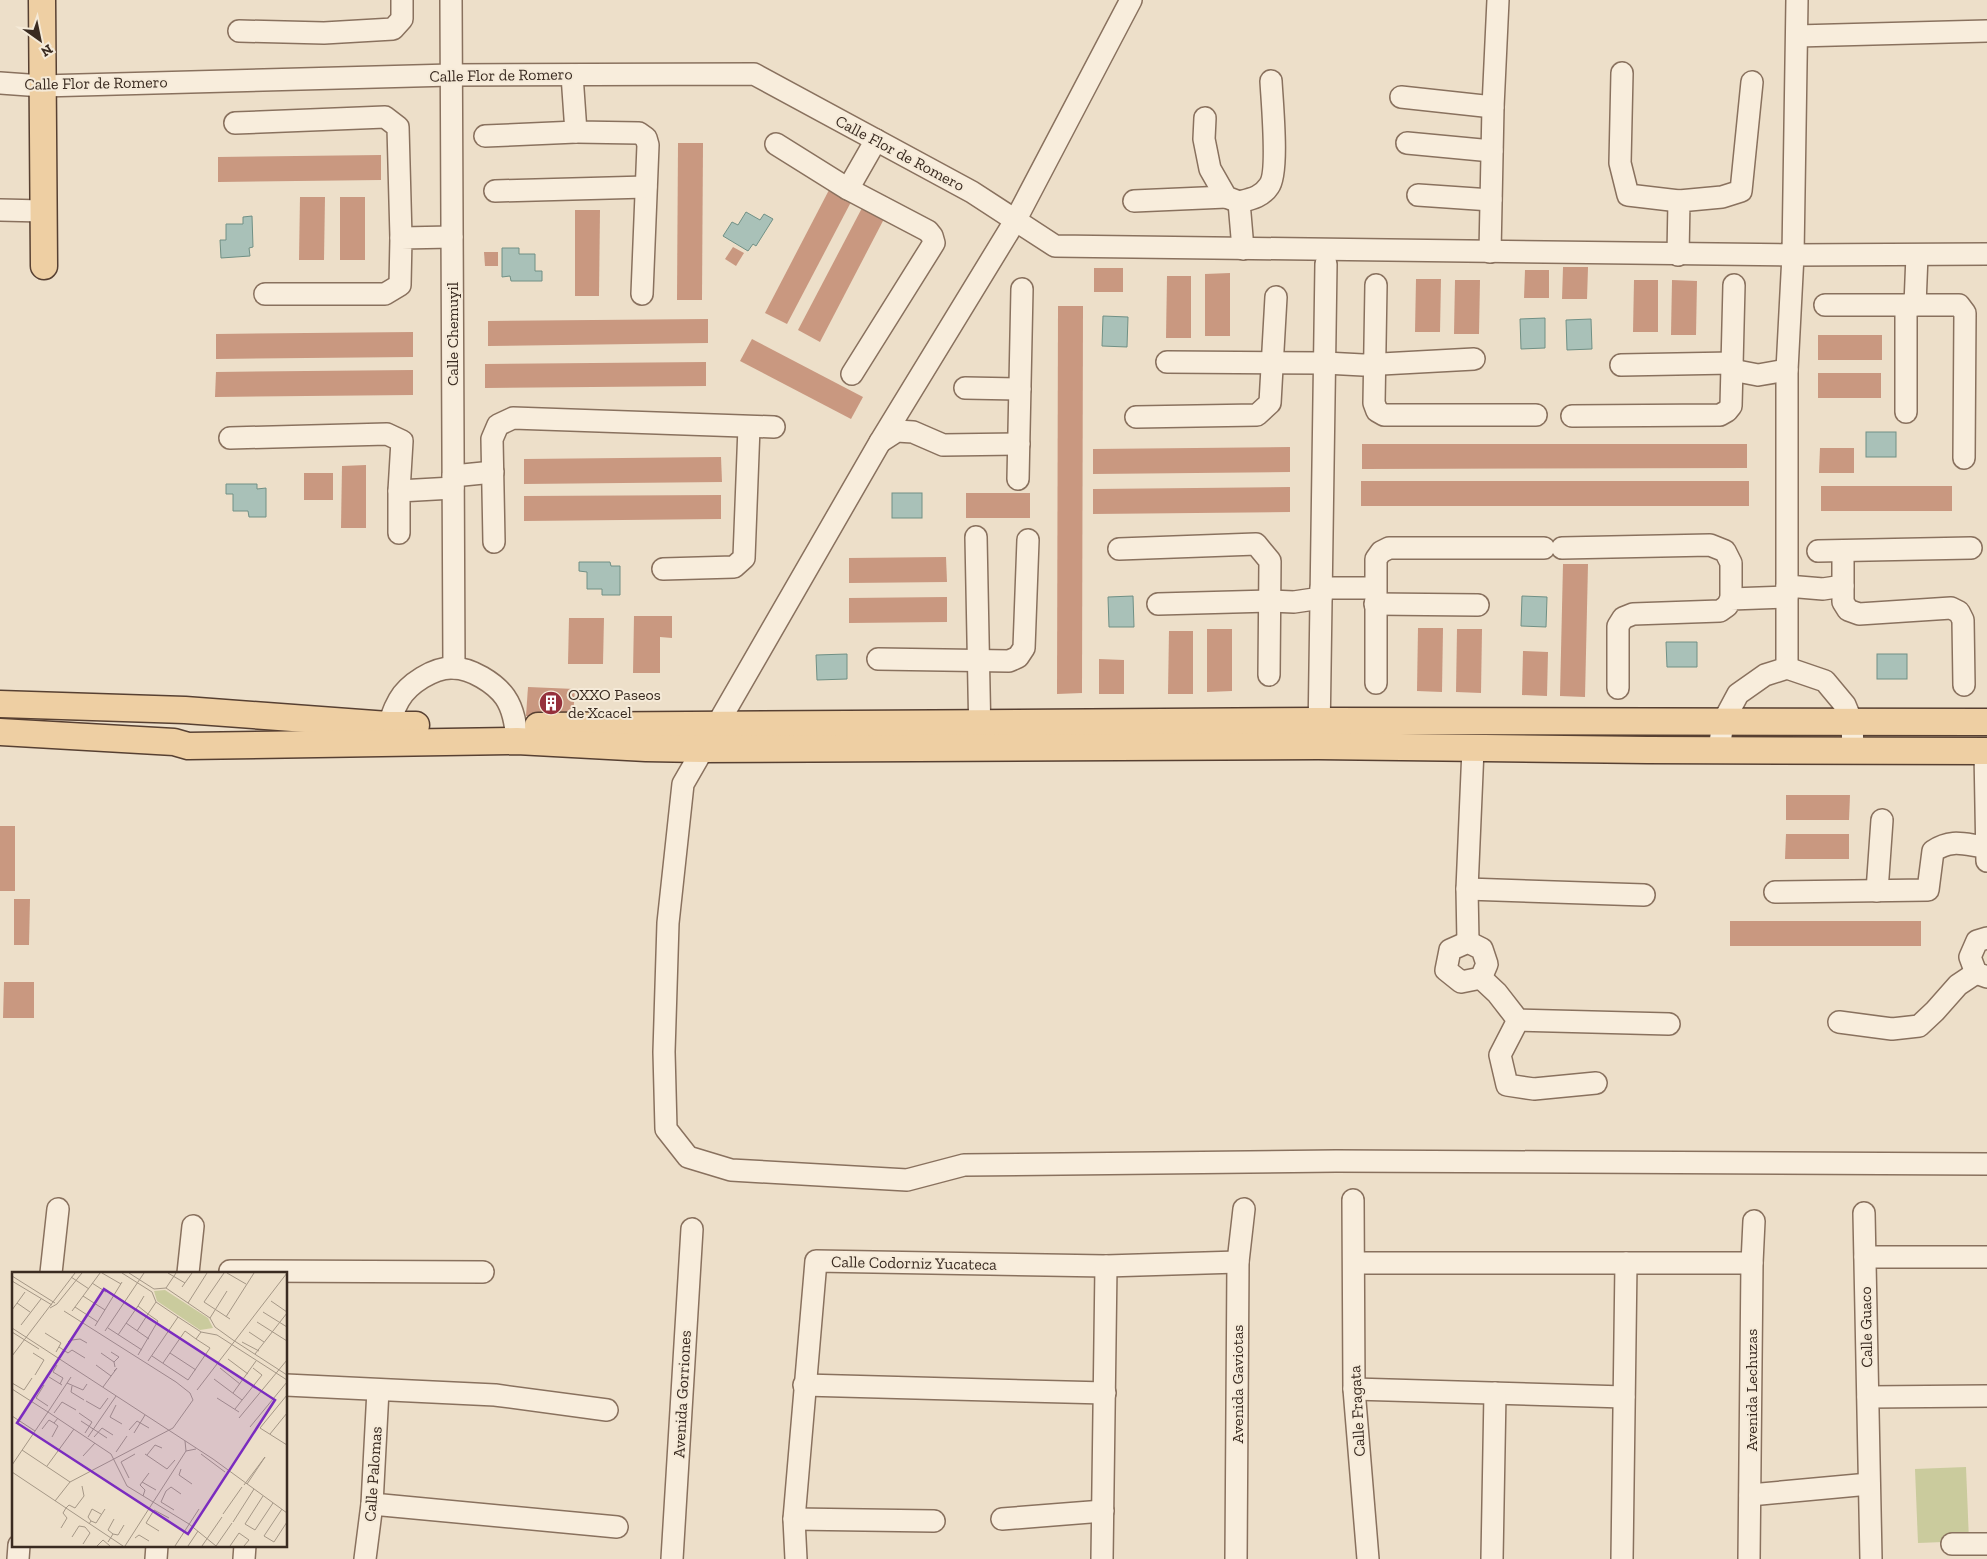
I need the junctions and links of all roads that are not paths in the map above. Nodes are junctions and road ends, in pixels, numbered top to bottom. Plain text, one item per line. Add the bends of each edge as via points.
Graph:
1 (42, 0) edge
2 (402, 0) edge
3 (451, 0) edge
4 (1131, 0) edge
5 (1498, 0) edge
6 (1797, 0) edge
7 (1987, 31) edge
8 (239, 32) dead end
9 (1797, 36) junction
10 (1622, 73) dead end
11 (572, 74) junction
12 (451, 75) junction
13 (1271, 81) dead end
14 (1752, 82) dead end
15 (0, 83) edge
16 (42, 86) junction
17 (1402, 97) dead end
18 (1493, 107) junction
19 (1205, 118) dead end
20 (235, 122) dead end
21 (576, 132) junction
22 (485, 136) dead end
23 (876, 140) junction
24 (1407, 143) dead end
25 (776, 144) dead end
26 (1492, 151) junction
27 (646, 187) junction
28 (848, 189) junction
29 (495, 191) dead end
30 (1418, 195) dead end
31 (1233, 199) junction
32 (1491, 200) junction
33 (1134, 201) dead end
34 (1680, 201) junction
35 (0, 210) edge
36 (43, 211) junction
37 (1015, 221) junction
38 (452, 237) junction
39 (401, 238) junction
40 (1243, 249) junction
41 (1490, 252) junction
42 (1987, 254) edge
43 (1678, 255) junction
44 (1794, 255) junction
45 (1917, 255) junction
46 (1326, 264) dead end
47 (44, 266) dead end
48 (1734, 284) dead end
49 (1376, 285) dead end
50 (1022, 289) dead end
51 (265, 294) dead end
52 (642, 294) dead end
53 (1276, 297) dead end
54 (1912, 299) junction
55 (1825, 305) dead end
56 (1474, 359) dead end
57 (1167, 362) dead end
58 (1273, 363) junction
59 (1325, 363) junction
60 (1375, 364) junction
61 (1621, 365) dead end
62 (1732, 366) junction
63 (1787, 370) junction
64 (852, 374) dead end
65 (965, 388) dead end
66 (1020, 389) junction
67 (1906, 412) dead end
68 (1536, 415) dead end
69 (1572, 416) dead end
70 (1136, 417) dead end
71 (750, 427) junction
72 (774, 427) dead end
73 (230, 438) dead end
74 (880, 442) junction
75 (1019, 444) junction
76 (1964, 458) dead end
77 (493, 472) junction
78 (1018, 479) dead end
79 (453, 482) junction
80 (399, 491) junction
81 (399, 533) dead end
82 (976, 537) dead end
83 (1028, 540) dead end
84 (494, 542) dead end
85 (1971, 548) dead end
86 (1119, 549) dead end
87 (1818, 551) dead end
88 (1843, 551) junction
89 (663, 569) dead end
90 (1833, 587) junction
91 (1787, 592) junction
92 (1321, 593) junction
93 (1375, 596) junction
94 (1731, 599) junction
95 (1270, 601) junction
96 (1158, 604) dead end
97 (1478, 605) dead end
98 (878, 659) dead end
99 (977, 660) junction
100 (454, 668) junction
101 (1787, 668) junction
102 (1270, 675) dead end
103 (1376, 683) dead end
104 (1964, 685) dead end
105 (1618, 688) dead end
106 (0, 704) edge
107 (1723, 722) junction
108 (1852, 722) junction
109 (1987, 722) edge
110 (718, 725) junction
111 (0, 732) edge
112 (386, 734) junction
113 (516, 734) junction
114 (1319, 734) junction
115 (980, 735) junction
116 (702, 749) junction
117 (1473, 749) junction
118 (1719, 750) junction
119 (1853, 751) junction
120 (1986, 751) edge
121 (1882, 820) dead end
122 (1987, 851) edge
123 (1467, 889) junction
124 (1877, 891) junction
125 (1775, 892) dead end
126 (1644, 895) dead end
127 (1987, 938) edge
128 (1468, 942) junction
129 (1982, 975) edge
130 (1481, 978) junction
131 (1518, 1020) junction
132 (1839, 1022) dead end
133 (1669, 1024) dead end
134 (1596, 1083) dead end
135 (1987, 1164) edge
136 (1353, 1200) dead end
137 (58, 1209) dead end
138 (1244, 1209) dead end
139 (1864, 1213) dead end
140 (1754, 1221) dead end
141 (193, 1226) dead end
142 (692, 1229) dead end
143 (1865, 1257) junction
144 (1987, 1258) edge
145 (1238, 1262) junction
146 (1626, 1263) junction
147 (1752, 1263) junction
148 (1354, 1264) junction
149 (1106, 1266) junction
150 (230, 1271) dead end
151 (51, 1272) edge
152 (188, 1272) edge
153 (277, 1272) edge
154 (483, 1272) dead end
155 (288, 1385) edge
156 (804, 1385) junction
157 (1354, 1389) junction
158 (378, 1390) junction
159 (1105, 1393) junction
160 (1495, 1393) junction
161 (1987, 1396) edge
162 (1624, 1397) junction
163 (1868, 1397) junction
164 (608, 1410) dead end
165 (1870, 1484) junction
166 (1750, 1495) junction
167 (372, 1504) junction
168 (1102, 1511) junction
169 (794, 1519) junction
170 (1002, 1519) dead end
171 (934, 1521) dead end
172 (617, 1527) dead end
173 (1952, 1544) dead end
174 (1987, 1544) edge
175 (19, 1546) edge
176 (157, 1546) edge
177 (245, 1546) edge
178 (18, 1559) edge
179 (156, 1559) edge
180 (244, 1559) edge
181 (365, 1559) edge
182 (672, 1559) edge
183 (796, 1559) edge
184 (1102, 1559) edge
185 (1236, 1559) edge
186 (1368, 1559) edge
187 (1492, 1559) edge
188 (1622, 1559) edge
189 (1749, 1559) edge
190 (1871, 1559) edge

1 - 16 main road
2 - 8 street via 402,19 393,29 324,33
3 - 12 street, Calle Chemuyil
4 - 37 street
5 - 18 street
6 - 9 street
7 - 9 street
9 - 44 street
10 - 34 street via 1620,163 1628,195
11 - 12 street, Calle Flor de Romero
11 - 21 street
11 - 23 street, Calle Flor de Romero via 754,74
12 - 16 street, Calle Flor de Romero
12 - 38 street, Calle Chemuyil
13 - 31 street via 1274,163 1271,185 1259,196
14 - 34 street via 1741,192
15 - 16 street, Calle Flor de Romero
16 - 36 main road
17 - 18 street
18 - 26 street
19 - 31 street via 1204,140 1210,168
20 - 39 street via 385,117 398,127
21 - 22 street
21 - 27 street via 639,133 646,138
23 - 28 street
23 - 37 street, Calle Flor de Romero via 972,192
24 - 26 street
25 - 28 street
26 - 32 street
27 - 29 street
27 - 52 street
28 - 64 street via 928,230 934,243
30 - 32 street
31 - 33 street
31 - 40 street
32 - 41 street
34 - 43 street
35 - 36 street
36 - 47 main road
37 - 40 street, Calle Flor de Romero via 1055,246
37 - 74 street
38 - 39 street
38 - 79 street, Calle Chemuyil
39 - 51 street via 400,285 385,294
40 - 41 street, Calle Flor de Romero
41 - 43 street, Calle Flor de Romero
42 - 45 street, Calle Flor de Romero
43 - 44 street, Calle Flor de Romero
44 - 45 street, Calle Flor de Romero
44 - 63 street
45 - 54 street
46 - 59 street
48 - 62 street
49 - 60 street
50 - 66 street
53 - 58 street
54 - 55 street
54 - 67 street
54 - 76 street via 1959,305 1965,313
56 - 60 street
57 - 58 street
58 - 59 street
58 - 70 street via 1270,403 1257,415
59 - 60 street
59 - 92 street
60 - 68 street via 1374,403 1377,411 1384,415
61 - 62 street
62 - 63 street via 1758,375
62 - 69 street via 1731,406 1720,415
63 - 91 street
65 - 66 street
66 - 75 street
71 - 72 street
71 - 77 street via 513,418 498,425 492,439
71 - 89 street via 744,558 734,567
73 - 80 street via 388,434 402,442
74 - 75 street via 897,431 913,432 943,445
74 - 110 street
75 - 78 street
77 - 79 street
77 - 84 street
79 - 80 street
79 - 100 street, Calle Chemuyil
80 - 81 street
82 - 99 street
83 - 99 street via 1024,648 1018,658 1009,661
85 - 88 street
86 - 95 street via 1256,544 1270,561
87 - 88 street
88 - 90 street
90 - 91 street
90 - 104 street via 1848,610 1859,614 1951,608 1960,612 1963,620
91 - 94 street
91 - 101 street
92 - 93 street
92 - 95 street via 1294,602
92 - 114 street
93 - 94 street via 1376,558 1389,548 1710,545 1725,551 1731,563
93 - 97 street
93 - 103 street
94 - 105 street via 1720,611 1633,614 1623,618 1618,626
95 - 96 street
95 - 102 street
98 - 99 street
99 - 115 street
100 - 112 street via 426,676 411,686 399,700
100 - 113 street via 477,674 493,684 513,714
101 - 107 street via 1764,675 1738,694
101 - 108 street via 1825,681 1845,705
106 - 112 main road via 185,710
107 - 108 main road
107 - 114 main road
107 - 118 street
108 - 109 main road
108 - 119 street
110 - 113 main road
110 - 115 main road
110 - 116 street
111 - 112 main road via 174,742 188,746
112 - 113 main road
113 - 116 main road via 646,748
114 - 115 main road
114 - 117 main road
115 - 116 main road
116 - 135 street via 683,784 667,933 666,1129 688,1157 731,1170 907,1180 964,1165 1336,1161
117 - 118 main road
117 - 123 street
118 - 119 main road
119 - 120 main road
120 - 122 street
121 - 124 street
122 - 124 street via 1961,843 1944,843 1932,851 1928,890
123 - 126 street
123 - 128 street
124 - 125 street
127 - 129 street via 1977,941 1970,957
128 - 130 street via 1482,949 1487,964
128 - 130 street via 1450,950 1446,970 1461,982
129 - 132 street via 1958,985 1919,1026 1892,1029
130 - 131 street
131 - 133 street
131 - 134 street via 1500,1055 1507,1085 1534,1089
136 - 148 street, Calle Fragata
137 - 151 street
138 - 145 street, Avenida Gaviotas
139 - 143 street, Calle Guaco
140 - 147 street, Avenida Lechuzas
141 - 152 street
142 - 182 street, Avenida Gorriones
143 - 144 street
143 - 163 street, Calle Guaco
145 - 149 street, Calle Codorniz Yucateca
145 - 185 street, Avenida Gaviotas
146 - 147 street
146 - 148 street
146 - 162 street
147 - 166 street, Avenida Lechuzas
148 - 157 street, Calle Fragata
149 - 156 street, Calle Codorniz Yucateca via 816,1261
149 - 159 street
150 - 153 street
153 - 154 street
155 - 158 street
156 - 159 street
156 - 169 street, Calle Codorniz Yucateca
157 - 160 street
157 - 186 street, Calle Fragata
158 - 164 street via 495,1395
158 - 167 street, Calle Palomas
159 - 168 street
160 - 162 street
160 - 187 street
161 - 163 street
162 - 188 street
163 - 165 street, Calle Guaco
165 - 166 street
165 - 190 street, Calle Guaco
166 - 189 street, Avenida Lechuzas
167 - 172 street
167 - 181 street, Calle Palomas
168 - 170 street
168 - 184 street
169 - 171 street
169 - 183 street, Calle Codorniz Yucateca
173 - 174 street
175 - 178 street
176 - 179 street
177 - 180 street

